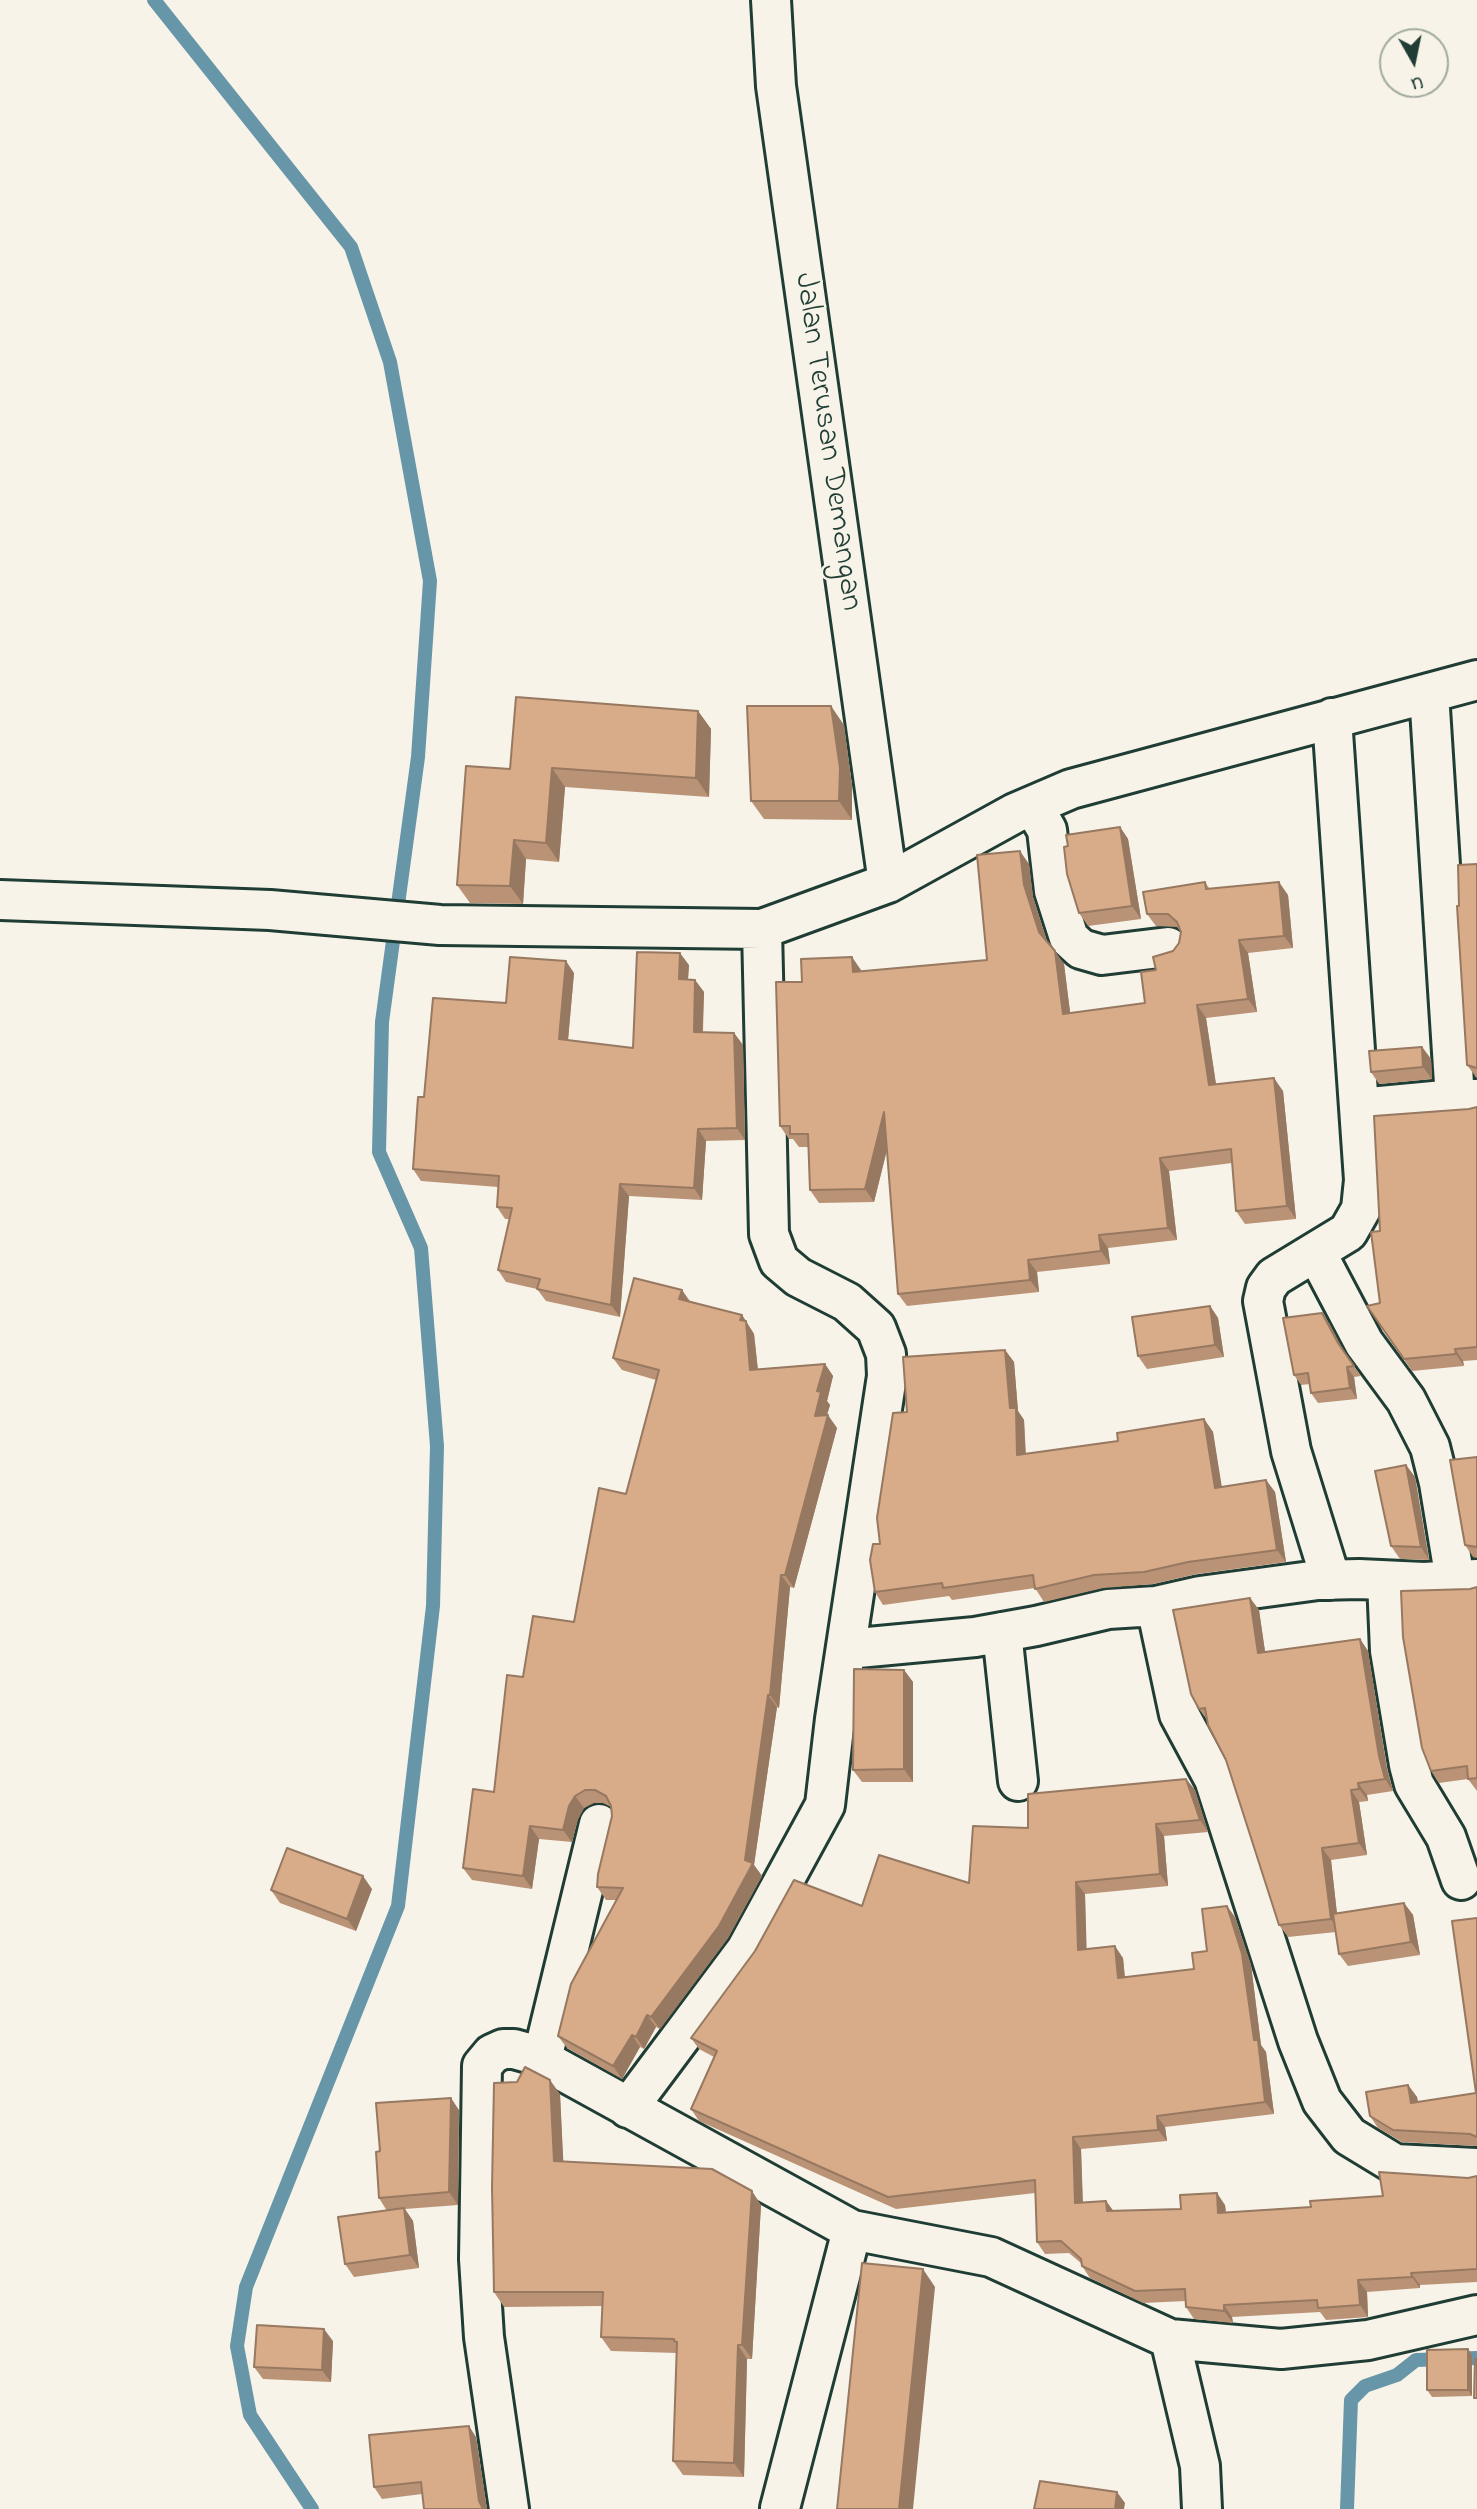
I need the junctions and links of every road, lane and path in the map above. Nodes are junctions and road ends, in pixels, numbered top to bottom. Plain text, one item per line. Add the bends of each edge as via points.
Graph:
1 (771, 0) edge
2 (1477, 680) edge
3 (1429, 693) junction
4 (1332, 718) junction
5 (1029, 807) junction
6 (888, 883) junction
7 (0, 900) edge
8 (762, 929) junction
9 (1168, 947) dead end
10 (1466, 1099) edge
11 (1359, 1108) junction
12 (1316, 1252) junction
13 (1466, 1579) edge
14 (1331, 1580) junction
15 (1387, 1581) junction
16 (1156, 1606) junction
17 (1002, 1632) junction
18 (847, 1649) junction
19 (1018, 1781) dead end
20 (599, 1824) dead end
21 (1461, 1880) dead end
22 (542, 2059) junction
23 (628, 2108) junction
24 (1477, 2168) edge
25 (852, 2230) junction
26 (1477, 2315) edge
27 (1170, 2339) junction
28 (780, 2508) edge
29 (509, 2509) edge
30 (1202, 2509) edge

1 - 6 street, Jalan Terusan Demangan via 776,86
2 - 3 street
3 - 4 street
3 - 10 street
4 - 5 street via 1071,789
4 - 11 street
5 - 6 street
5 - 9 street via 1047,830 1054,891 1069,938 1081,949 1102,955
6 - 8 street
7 - 8 street via 270,910 440,925
8 - 18 street via 769,1234 779,1261 798,1277 846,1302 876,1328 886,1354 887,1376
10 - 11 street
11 - 12 street via 1364,1180 1361,1209 1348,1232
12 - 13 street via 1364,1343 1406,1400 1430,1447
12 - 14 street via 1275,1277 1263,1301 1291,1451
13 - 15 street
14 - 15 street
14 - 16 street
15 - 21 street via 1391,1651 1409,1765 1414,1784 1446,1837
16 - 17 street via 1108,1609
16 - 24 street via 1179,1714 1214,1779 1298,2041 1322,2101 1349,2136 1395,2164
17 - 18 street
17 - 19 street
18 - 23 street via 825,1805 747,1950
20 - 22 street
22 - 23 street
22 - 29 street via 503,2049 482,2066 480,2272 484,2337
23 - 25 street
25 - 27 street via 991,2257
25 - 28 street
26 - 27 street via 1368,2340 1281,2349
27 - 30 street via 1200,2466

